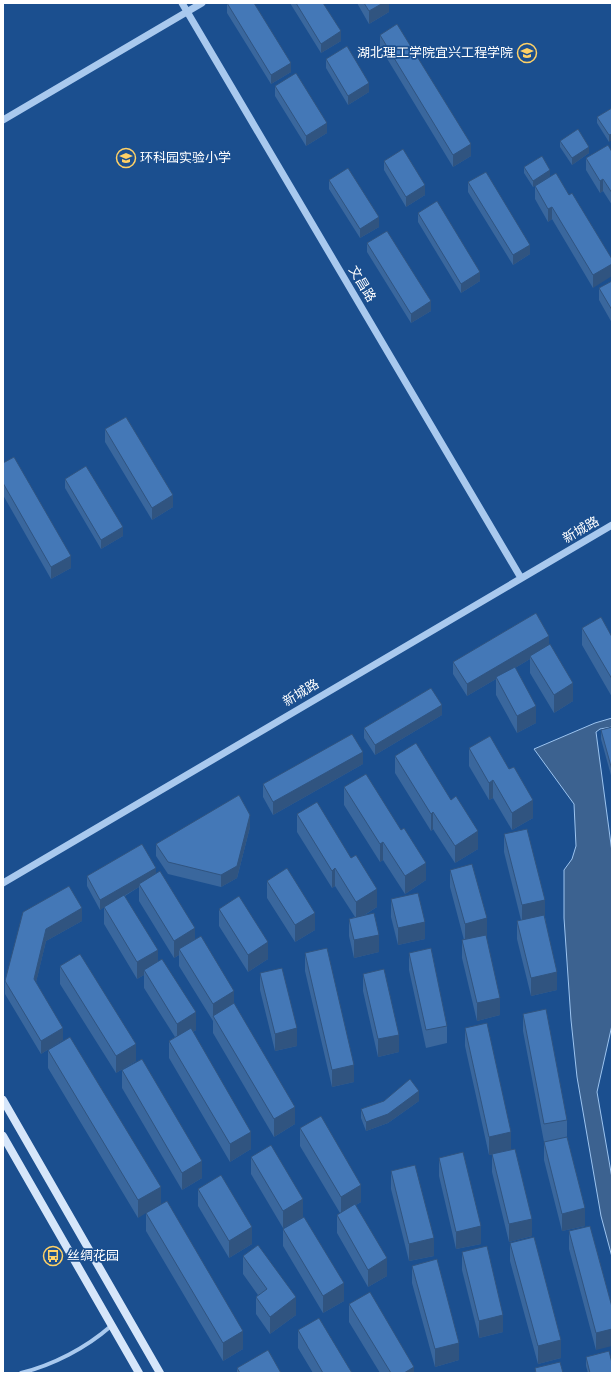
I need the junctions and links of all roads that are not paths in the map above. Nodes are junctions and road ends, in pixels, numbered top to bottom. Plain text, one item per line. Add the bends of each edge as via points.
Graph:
1 (182, 3) edge
2 (202, 3) edge
3 (187, 12) junction
4 (3, 120) edge
5 (612, 526) edge
6 (521, 578) junction
7 (3, 883) edge
8 (3, 1100) edge
9 (3, 1136) edge
10 (111, 1326) junction
11 (21, 1373) edge
12 (139, 1373) edge
13 (160, 1373) edge

1 - 3 street, 文昌路
2 - 3 street
3 - 4 street
3 - 6 street, 文昌路
5 - 6 street, 新城路
6 - 7 street, 新城路
8 - 13 main road
9 - 10 main road
10 - 11 street via 84,1345 40,1368
10 - 12 main road

